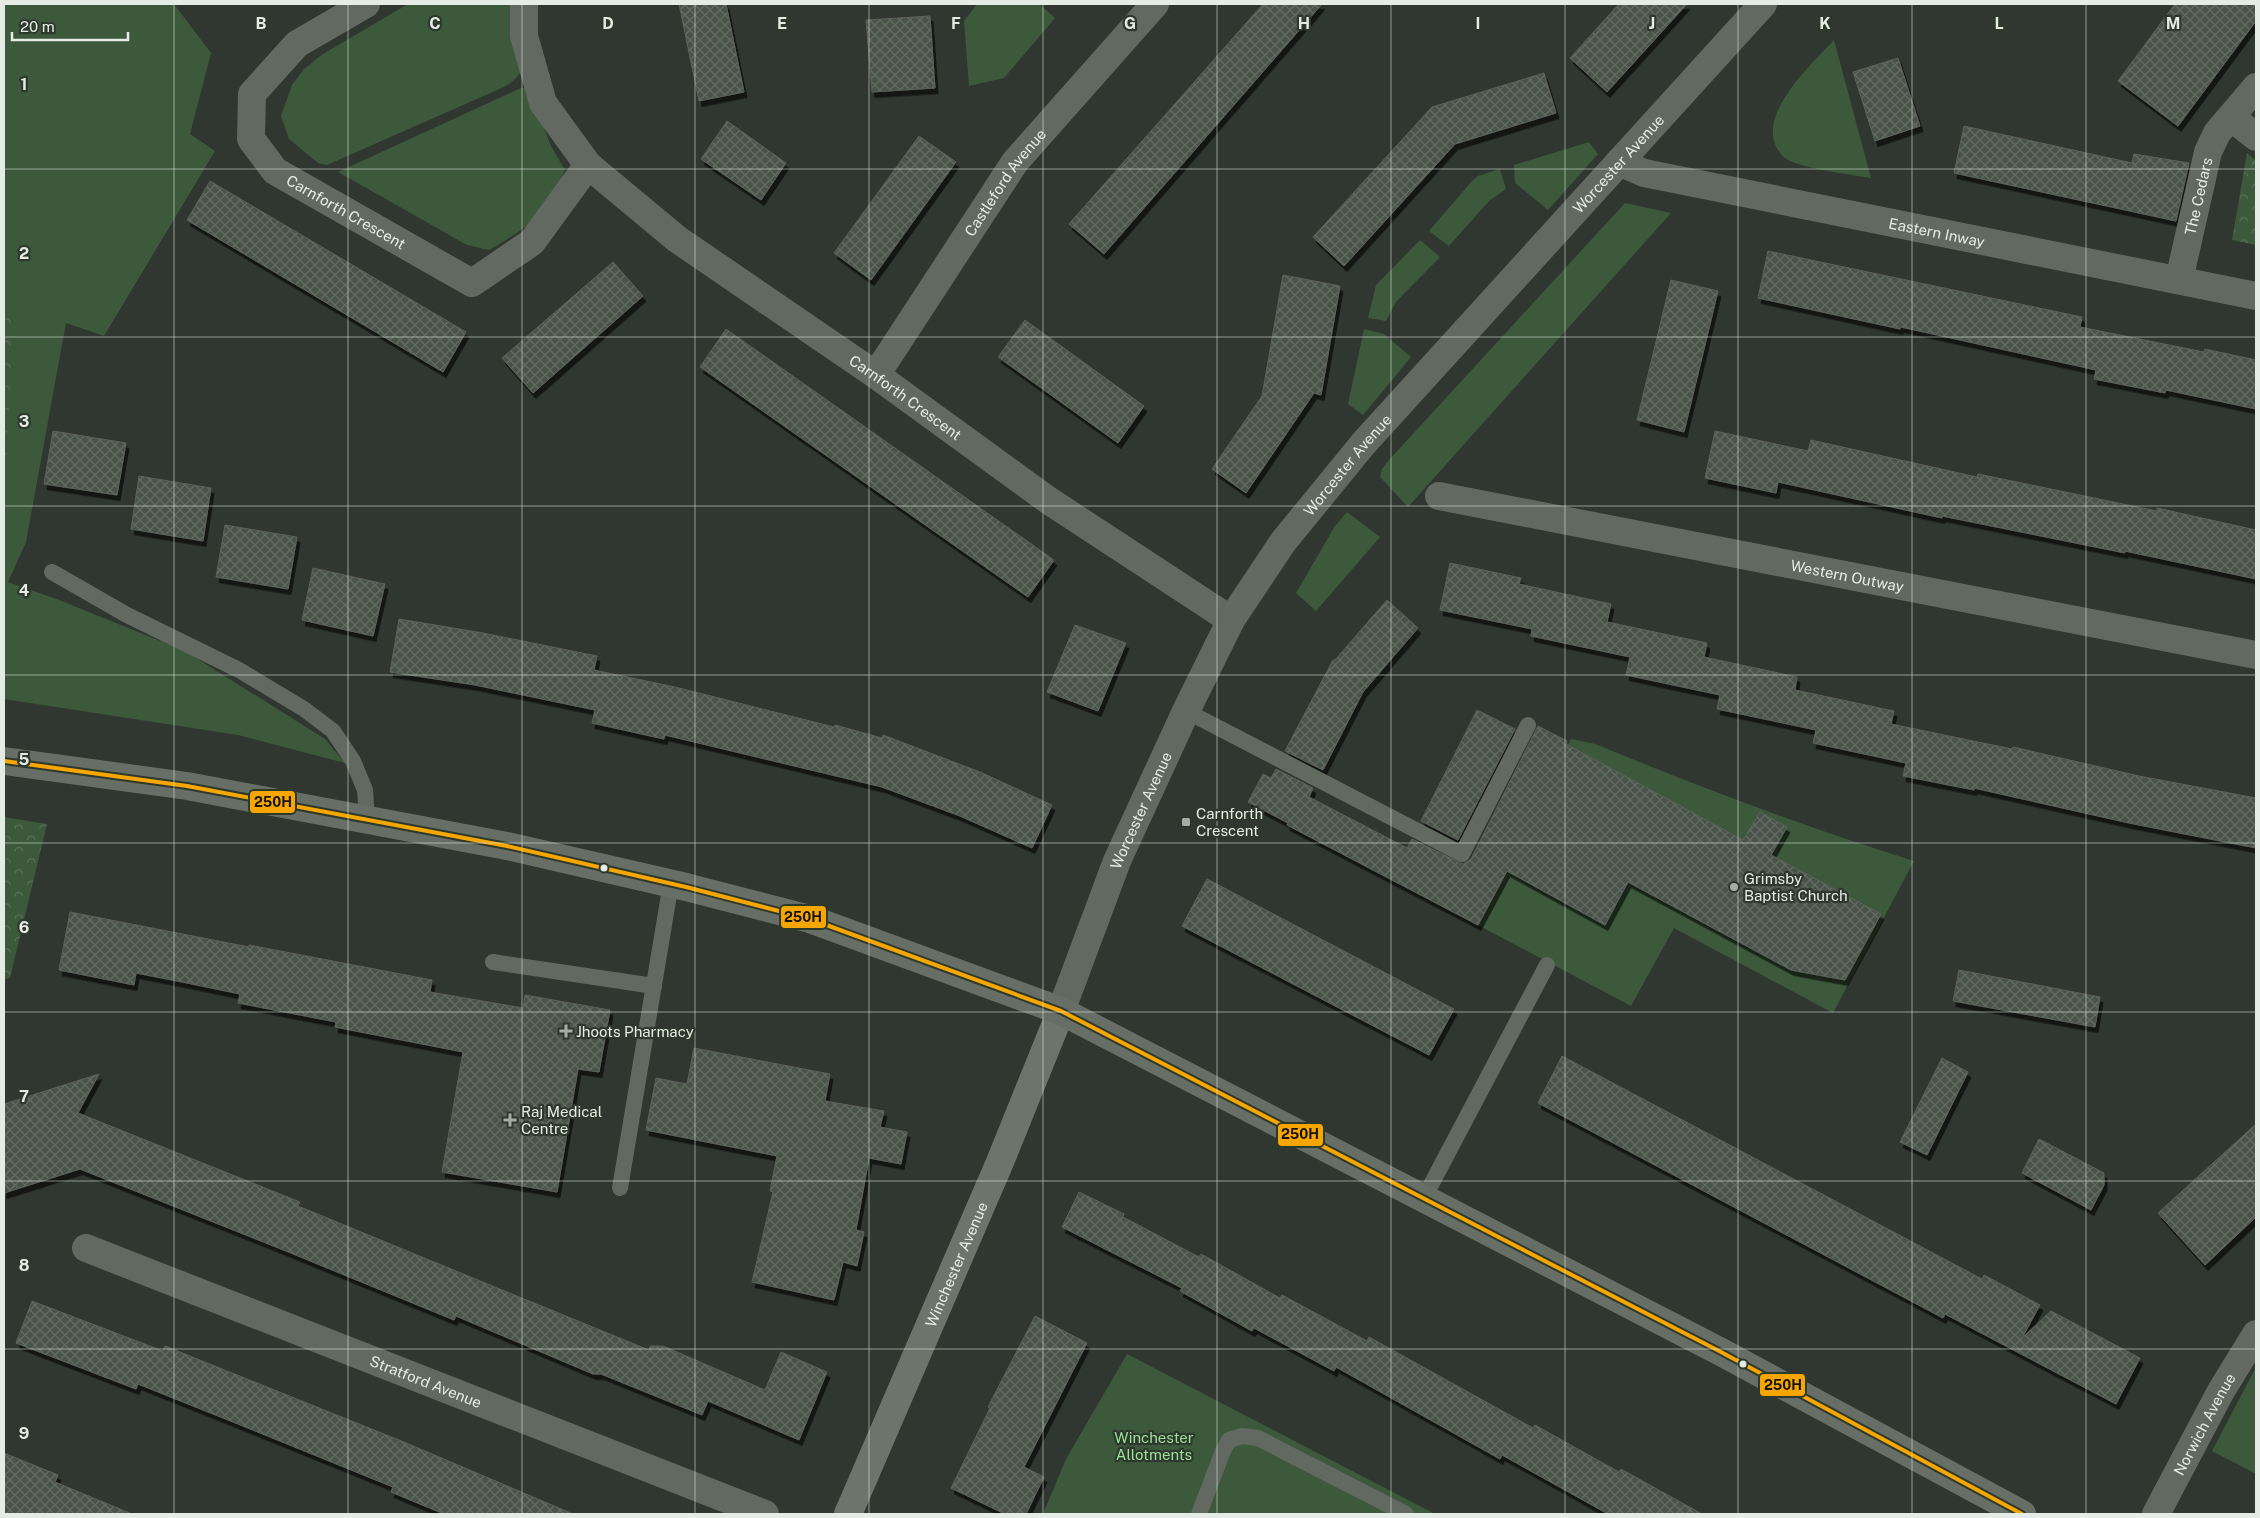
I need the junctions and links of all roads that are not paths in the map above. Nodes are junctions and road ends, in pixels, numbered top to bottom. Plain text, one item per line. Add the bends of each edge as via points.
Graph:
1 (366, 4) edge
2 (524, 4) edge
3 (1155, 4) edge
4 (1763, 4) edge
5 (2256, 86) edge
6 (2231, 117) junction
7 (2256, 138) edge
8 (1620, 162) junction
9 (588, 165) junction
10 (2179, 280) junction
11 (2256, 296) edge
12 (876, 375) junction
13 (1439, 496) dead end
14 (52, 572) dead end
15 (1231, 620) junction
16 (2256, 655) edge
17 (1186, 711) junction
18 (1528, 726) dead end
19 (4, 761) edge
20 (367, 820) junction
21 (671, 884) junction
22 (493, 962) dead end
23 (1548, 965) dead end
24 (654, 986) junction
25 (1061, 1011) junction
26 (620, 1188) dead end
27 (1424, 1198) junction
28 (86, 1248) dead end
29 (2256, 1334) edge
30 (765, 1514) edge
31 (848, 1514) edge
32 (1198, 1514) edge
33 (1406, 1514) edge
34 (2022, 1514) edge
35 (2156, 1514) edge

1 - 9 street, Carnforth Crescent via 297,44 252,94 251,140 275,171 472,283 532,242
2 - 9 street, Carnforth Crescent via 524,36 543,103
3 - 12 street, Castleford Avenue via 1015,162
4 - 8 street, Worcester Avenue
5 - 6 street, The Cedars
6 - 7 street
6 - 10 street, The Cedars via 2217,133 2208,152
8 - 10 street, Eastern Inway via 1644,173
8 - 15 street, Worcester Avenue via 1363,444 1283,542
9 - 12 street, Carnforth Crescent via 678,239
10 - 11 street, Eastern Inway
12 - 15 street, Carnforth Crescent via 1048,500
13 - 16 street, Western Outway
14 - 20 lane via 127,615 239,670 318,720 333,732 353,761 365,790
15 - 17 street, Worcester Avenue
17 - 18 lane via 1462,854
17 - 25 street, Worcester Avenue via 1117,861
19 - 20 highway via 187,786
20 - 21 highway via 507,846
21 - 24 lane
21 - 25 highway via 810,919
22 - 24 lane
23 - 27 lane
24 - 26 lane
25 - 27 highway
25 - 31 street, Winchester Avenue via 1000,1162
27 - 34 highway
28 - 30 street, Stratford Avenue
29 - 35 street, Norwich Avenue via 2221,1391
32 - 33 lane via 1229,1440 1242,1436 1258,1438

